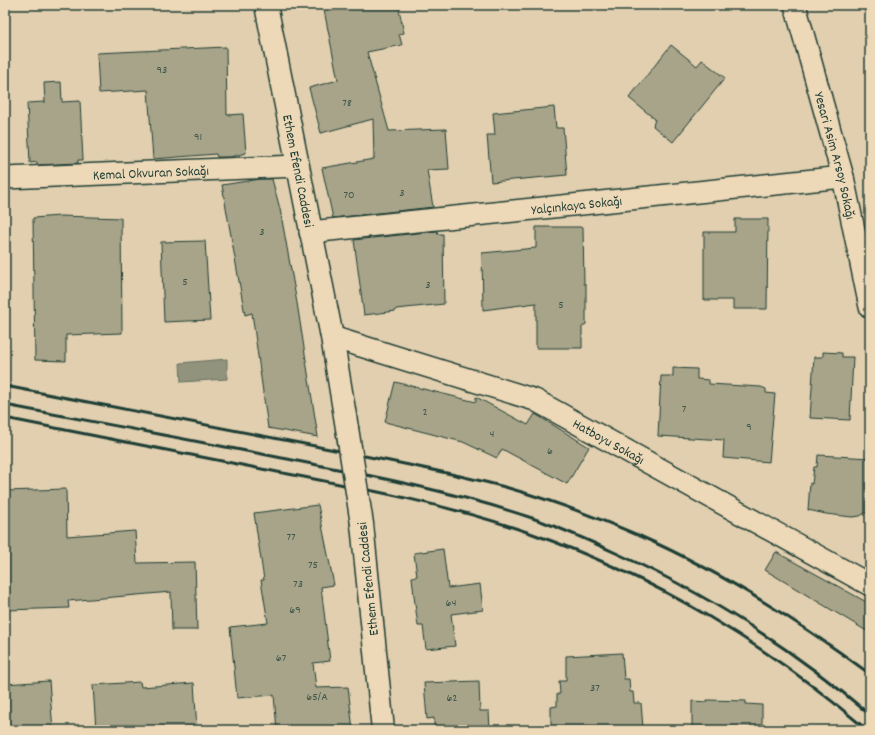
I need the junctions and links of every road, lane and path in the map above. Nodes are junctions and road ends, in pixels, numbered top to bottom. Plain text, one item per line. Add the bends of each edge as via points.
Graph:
1 (266, 5) edge
2 (795, 5) edge
3 (297, 166) junction
4 (843, 177) junction
5 (5, 178) edge
6 (310, 232) junction
7 (870, 307) edge
8 (332, 337) junction
9 (870, 585) edge
10 (383, 730) edge

1 - 3 main road, Ethem Efendi Caddesi
2 - 4 street, Yesari Asim Arsoy Sokağı
3 - 5 street, Kemal Okvuran Sokağı
3 - 6 main road, Ethem Efendi Caddesi
4 - 6 street, Yalçınkaya Sokağı
4 - 7 street, Yesari Asim Arsoy Sokağı
6 - 8 main road, Ethem Efendi Caddesi
8 - 9 street, Hatboyu Sokağı via 535,400
8 - 10 main road, Ethem Efendi Caddesi, bridge via 362,524

